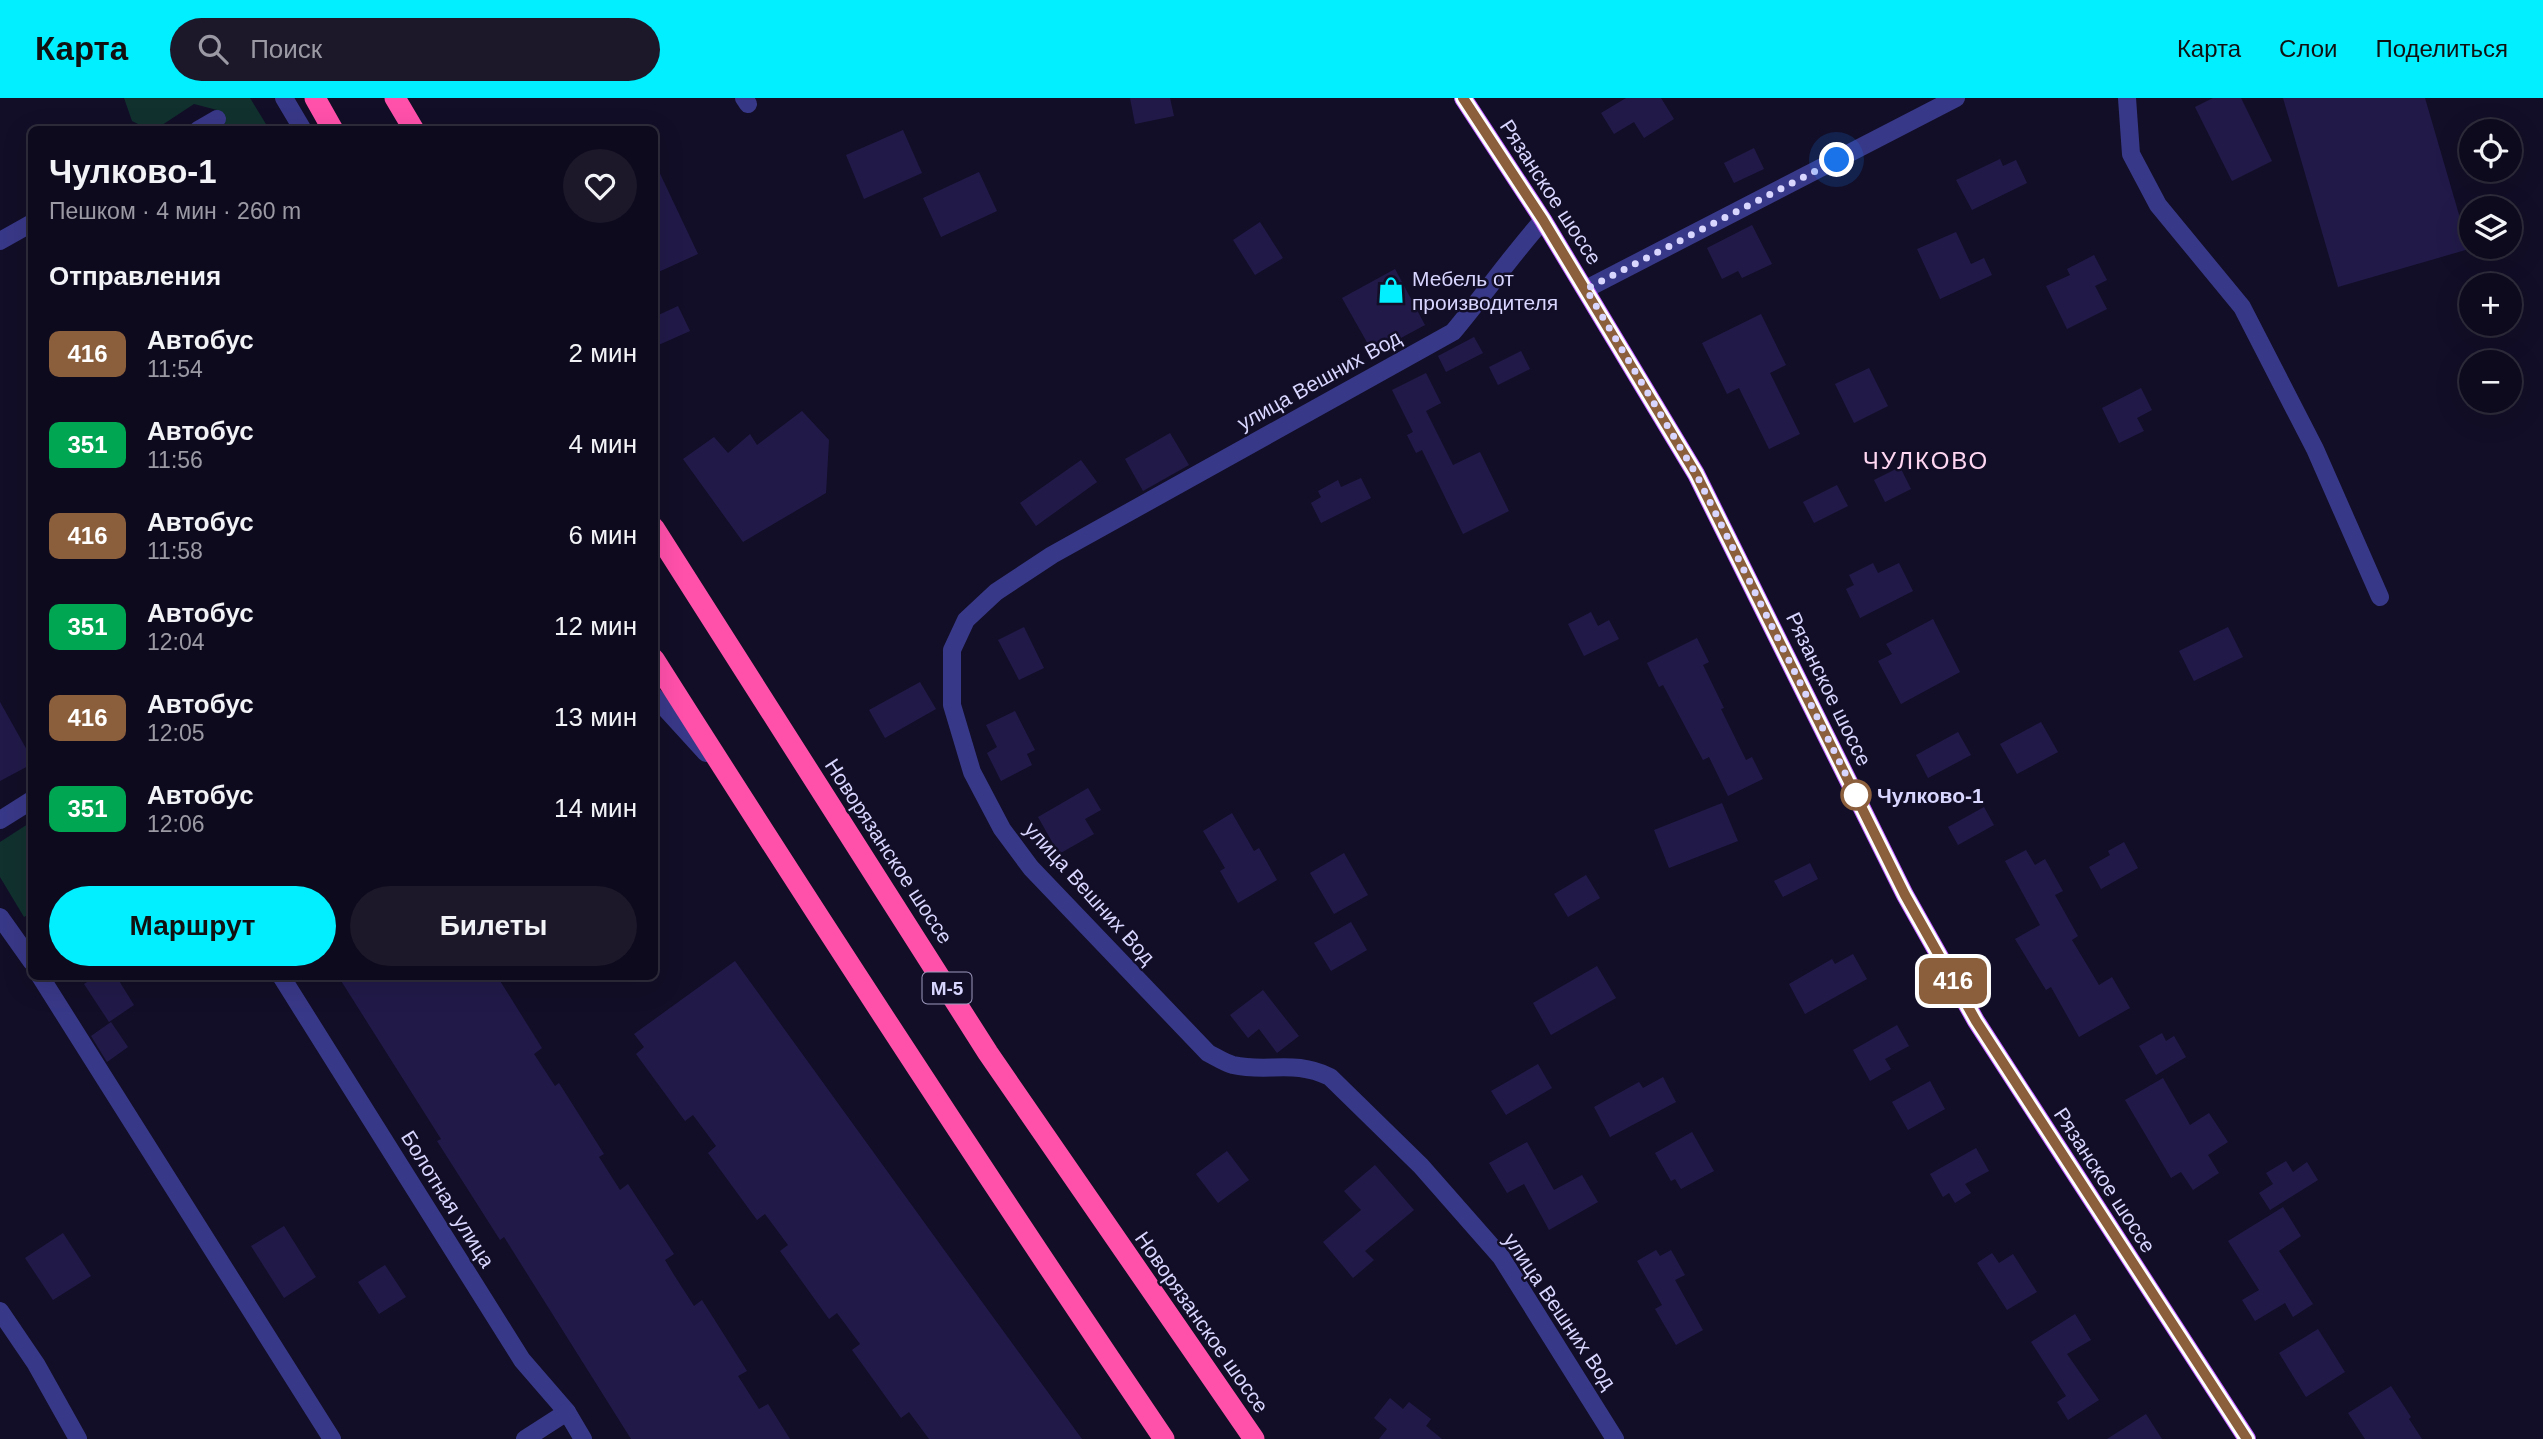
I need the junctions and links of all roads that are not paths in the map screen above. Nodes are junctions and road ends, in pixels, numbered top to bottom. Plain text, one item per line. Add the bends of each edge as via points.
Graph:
1 (284, 98) edge
2 (315, 98) edge
3 (395, 98) edge
4 (1463, 98) edge
5 (1956, 98) edge
6 (2127, 98) edge
7 (216, 119) dead end
8 (205, 126) edge
9 (301, 126) edge
10 (332, 126) edge
11 (412, 126) edge
12 (1543, 220) junction
13 (28, 225) edge
14 (0, 241) edge
15 (1586, 289) junction
16 (658, 534) edge
17 (2380, 597) dead end
18 (658, 665) edge
19 (658, 700) edge
20 (732, 782) junction
21 (28, 802) edge
22 (0, 820) edge
23 (0, 917) edge
24 (26, 943) edge
25 (43, 980) edge
26 (284, 980) edge
27 (0, 1311) edge
28 (567, 1412) junction
29 (78, 1439) edge
30 (332, 1439) edge
31 (525, 1439) edge
32 (583, 1439) edge
33 (1164, 1439) edge
34 (1254, 1439) edge
35 (1615, 1439) edge
36 (2247, 1439) edge

1 - 9 street
2 - 10 highway
3 - 11 highway
4 - 12 main road, Рязанское шоссе
5 - 15 street
6 - 17 street via 2131,153 2158,205 2242,307 2315,449
7 - 8 street
12 - 15 main road, Рязанское шоссе
12 - 35 street, улица Вешних Вод via 1453,332 1052,555 996,592 966,620 952,650 952,705 972,772 1002,829 1031,868 1208,1053 1232,1065 1297,1066 1330,1077 1421,1166 1500,1257
13 - 14 street
15 - 36 main road, Рязанское шоссе via 1696,474 1905,895 1976,1021
16 - 34 highway, Новорязанское шоссе / М-5 via 988,1053
18 - 20 highway
19 - 20 street
20 - 33 highway
21 - 22 street
23 - 24 street
25 - 30 street
26 - 28 street, Болотная улица via 522,1360
27 - 29 street
28 - 31 street
28 - 32 street, Болотная улица

